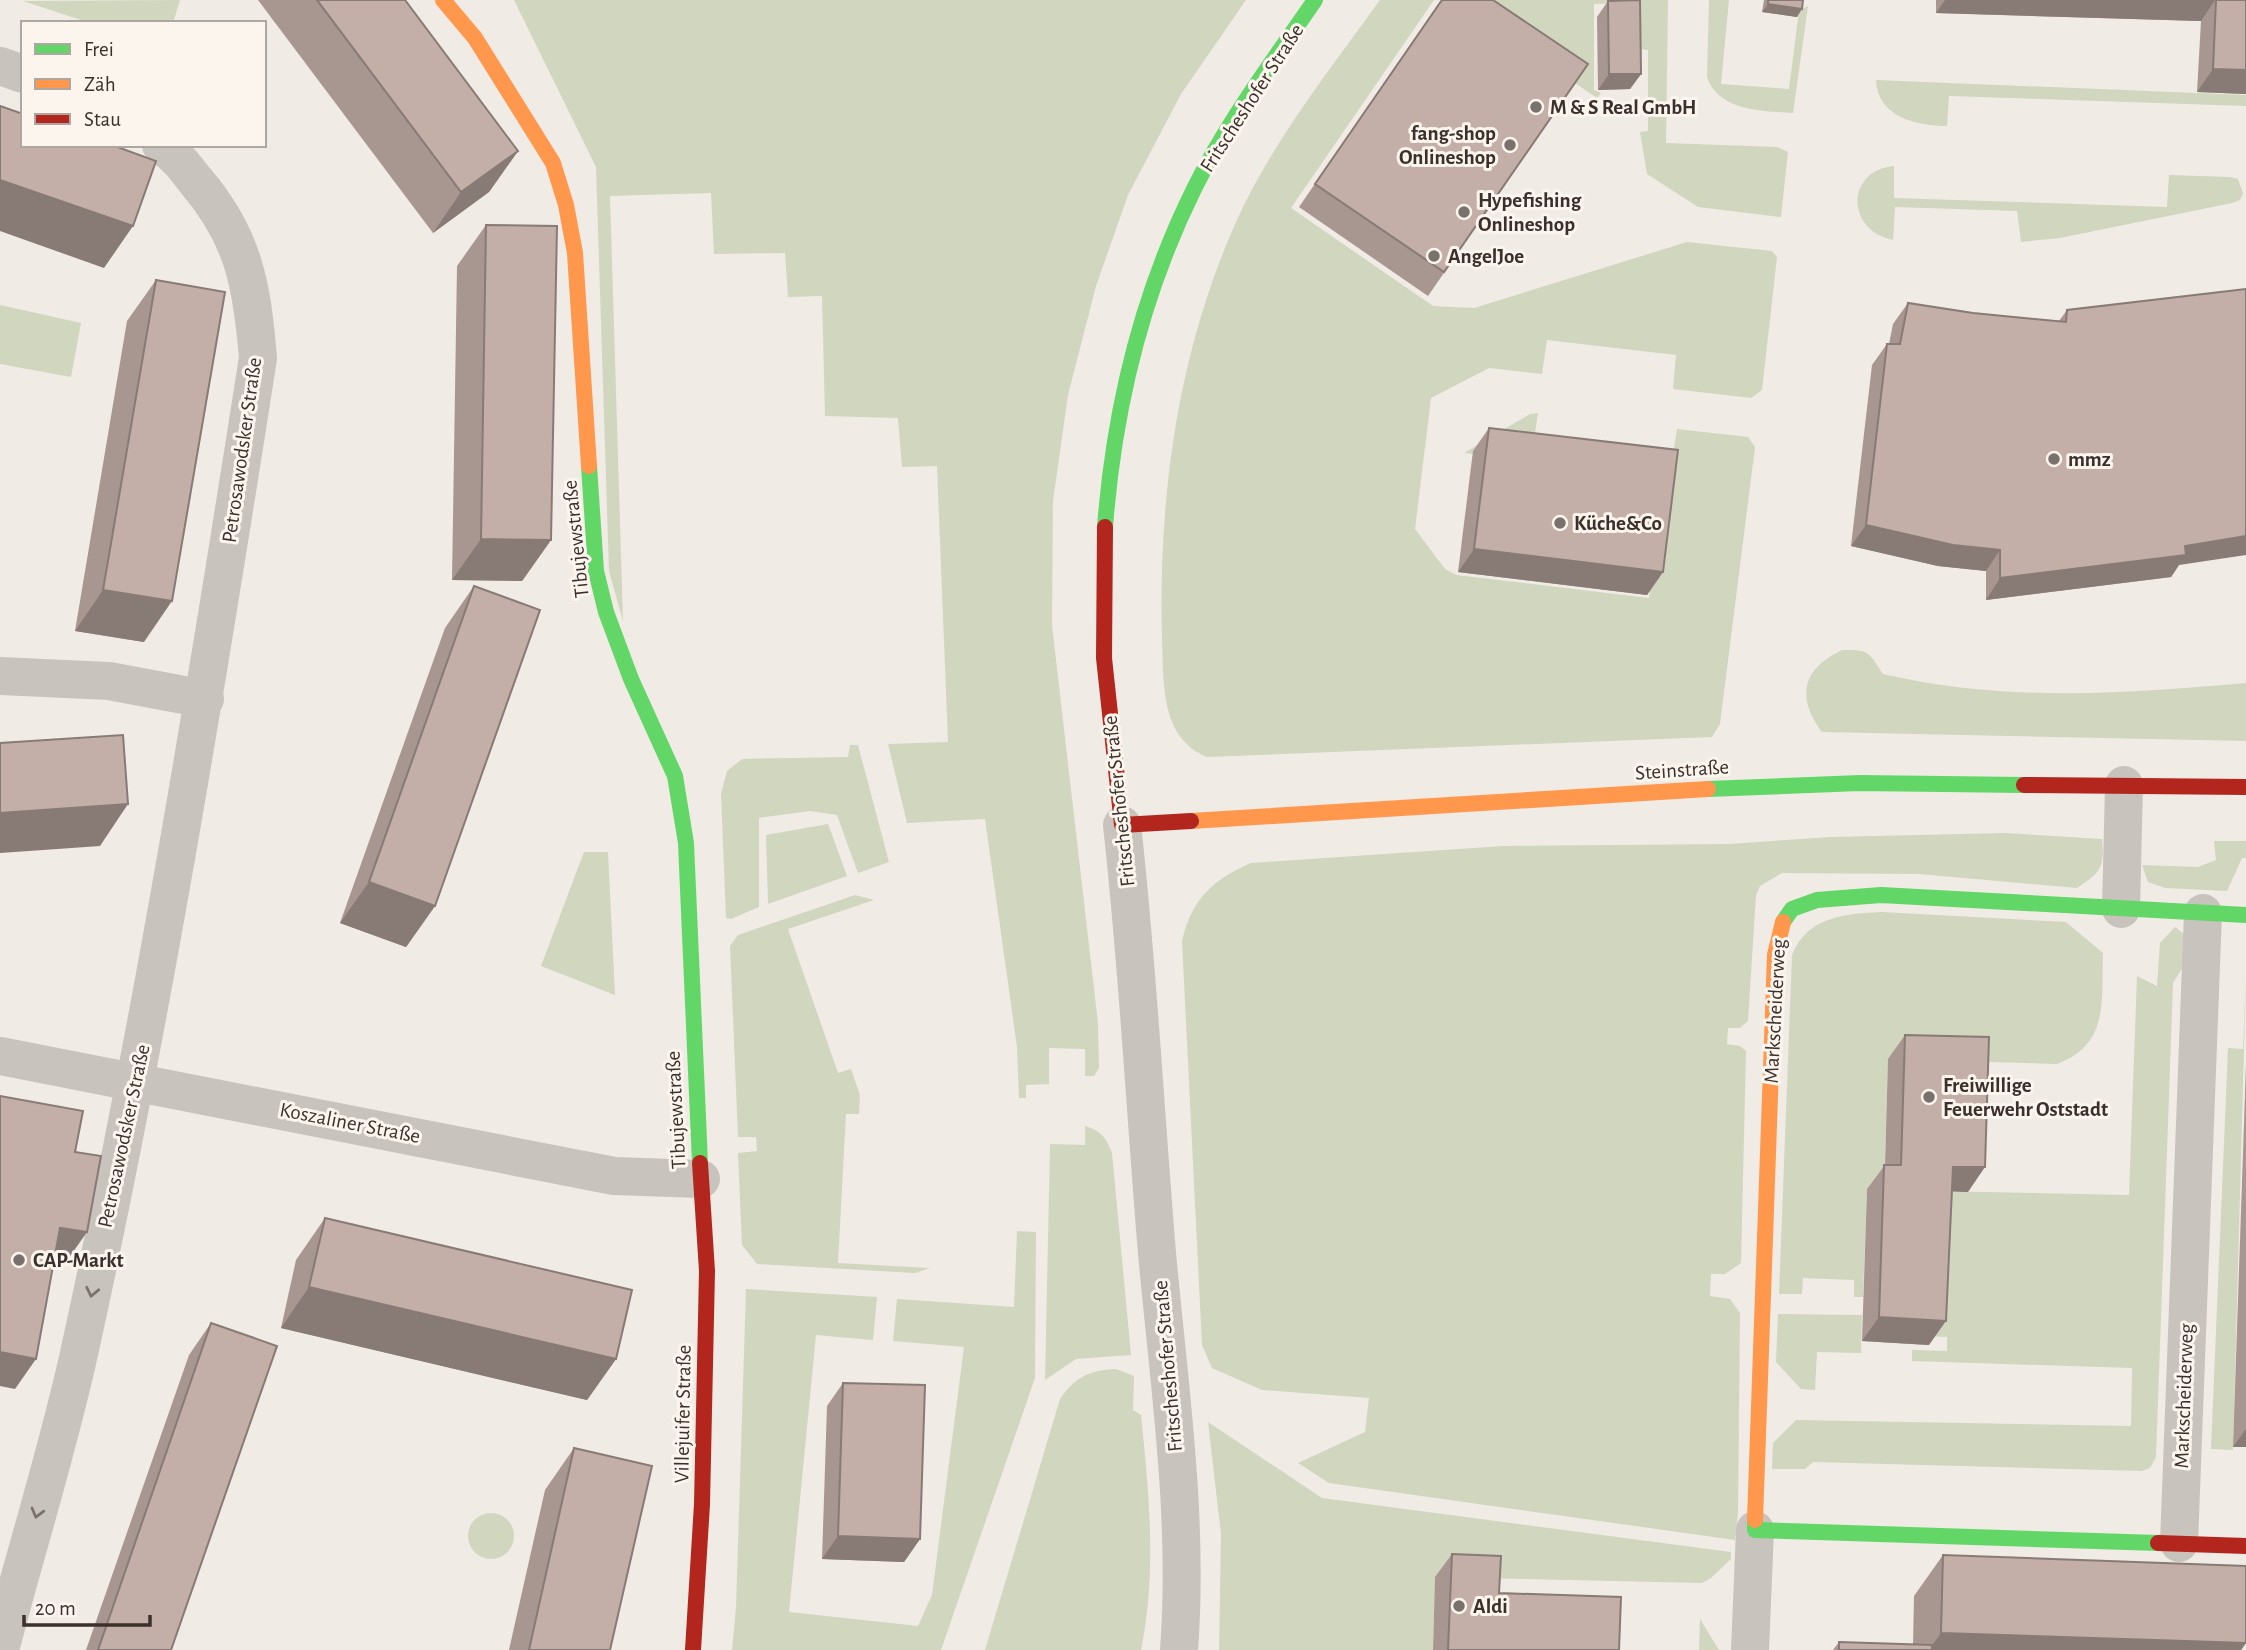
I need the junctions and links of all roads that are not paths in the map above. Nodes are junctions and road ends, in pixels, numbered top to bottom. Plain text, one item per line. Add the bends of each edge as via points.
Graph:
1 (443, 0) edge
2 (1315, 0) edge
3 (0, 66) edge
4 (21, 73) edge
5 (165, 147) edge
6 (0, 676) edge
7 (205, 699) junction
8 (2124, 785) junction
9 (2246, 787) edge
10 (1122, 825) junction
11 (2121, 909) junction
12 (2203, 914) junction
13 (2246, 915) edge
14 (0, 1056) edge
15 (135, 1081) junction
16 (701, 1179) junction
17 (1755, 1530) junction
18 (2179, 1543) junction
19 (2246, 1546) edge
20 (0, 1650) edge
21 (693, 1650) edge
22 (1179, 1650) edge
23 (1750, 1650) edge

1 - 16 street, Tibujewstraße via 475,38 553,163 566,205 575,253 596,571 606,611 675,776 682,807
2 - 10 street, Fritscheshofer Straße via 1236,114 1194,189 1166,255 1126,385 1112,458 1102,604
3 - 4 street
5 - 7 street, Petrosawodsker Straße via 211,198 239,245 254,303 258,358
6 - 7 street via 109,681
7 - 15 street, Petrosawodsker Straße
8 - 9 street, Steinstraße
8 - 10 street, Steinstraße via 1757,786
8 - 11 street
10 - 22 street, Fritscheshofer Straße via 1183,1538
11 - 12 street, Markscheiderweg
11 - 17 street, Markscheiderweg via 1881,895 1802,903 1785,916 1775,956
12 - 13 street, Markscheiderweg
12 - 18 street, Markscheiderweg
14 - 15 street, Koszaliner Straße
15 - 16 street, Koszaliner Straße via 614,1176
15 -> 20 street, Petrosawodsker Straße via 79,1353
16 - 21 street, Villejuifer Straße via 707,1271 702,1504
17 - 18 street
17 - 23 street, Markscheiderweg
18 - 19 street

